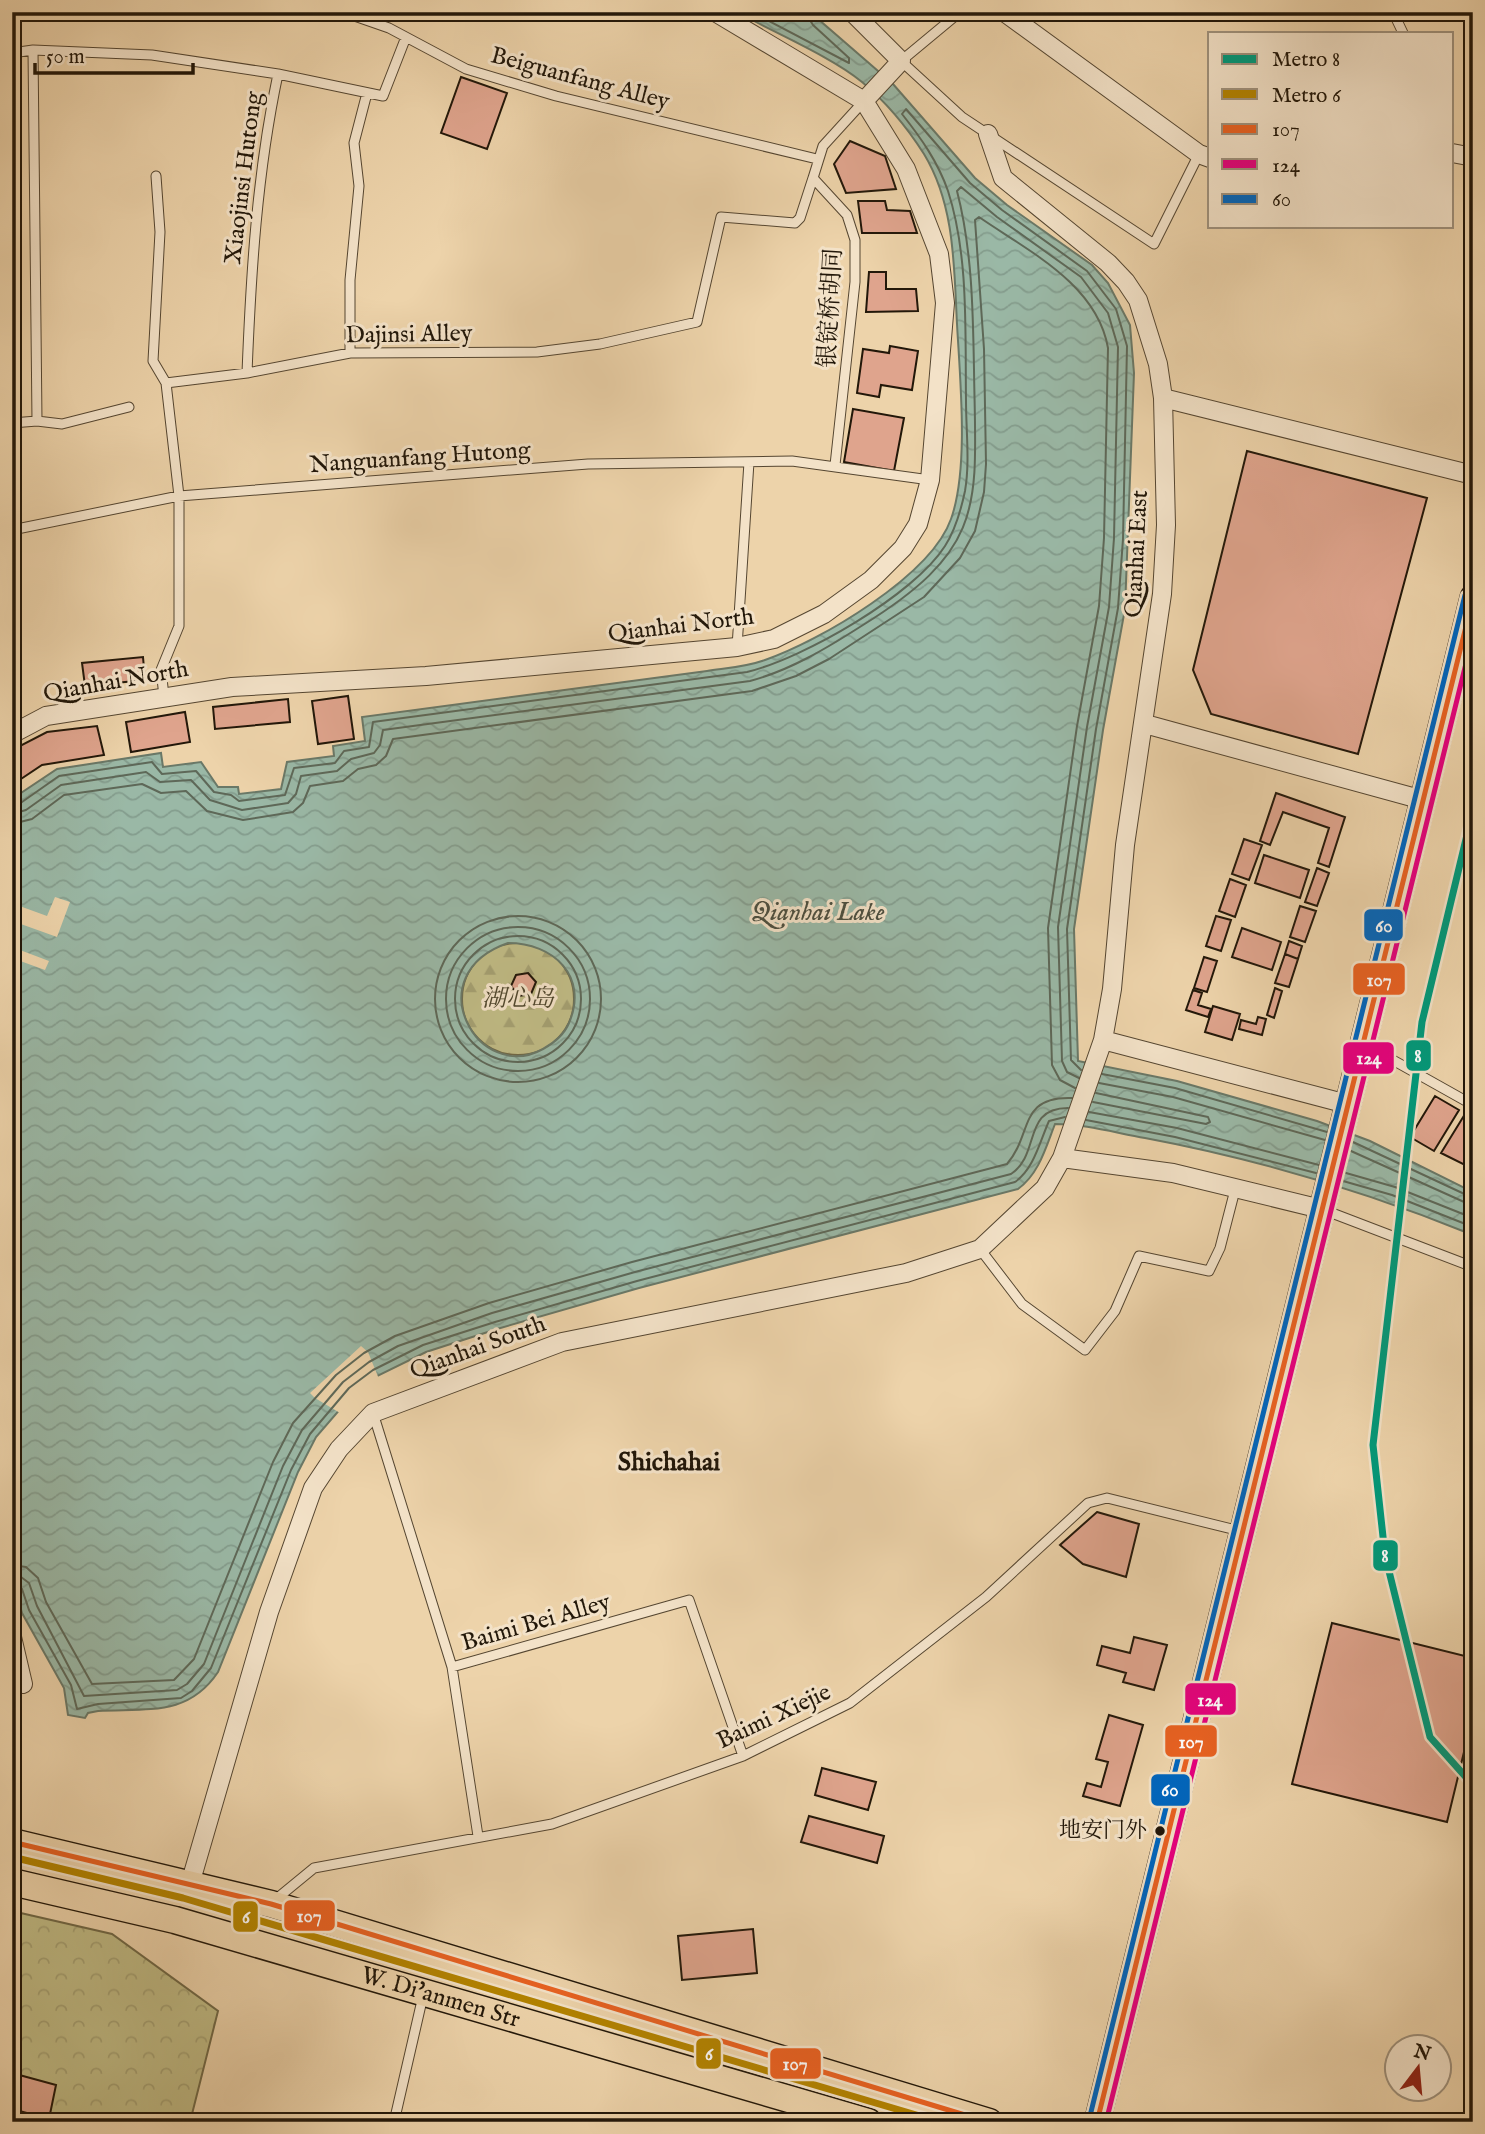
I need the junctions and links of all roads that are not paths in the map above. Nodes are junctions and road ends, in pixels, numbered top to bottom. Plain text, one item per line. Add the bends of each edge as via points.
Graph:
1 (343, 12) edge
2 (715, 12) edge
3 (852, 12) edge
4 (960, 12) edge
5 (1004, 12) edge
6 (1393, 12) edge
7 (1403, 32) edge
8 (406, 37) junction
9 (33, 50) junction
10 (12, 53) edge
11 (899, 64) junction
12 (278, 74) junction
13 (368, 93) junction
14 (866, 99) junction
15 (988, 134) junction
16 (1454, 153) edge
17 (1205, 156) edge
18 (1473, 157) edge
19 (817, 159) junction
20 (156, 176) dead end
21 (813, 178) junction
22 (350, 353) junction
23 (247, 373) junction
24 (166, 383) junction
25 (1163, 398) junction
26 (129, 407) dead end
27 (37, 421) junction
28 (12, 423) edge
29 (749, 462) junction
30 (835, 465) junction
31 (1473, 475) edge
32 (930, 480) junction
33 (179, 496) junction
34 (12, 530) edge
35 (1473, 597) edge
36 (1467, 645) edge
37 (737, 647) junction
38 (164, 696) junction
39 (1145, 724) junction
40 (12, 734) edge
41 (1423, 800) junction
42 (1103, 1040) junction
43 (1364, 1044) junction
44 (1348, 1104) junction
45 (1473, 1105) edge
46 (1062, 1158) junction
47 (1234, 1190) junction
48 (1321, 1209) junction
49 (980, 1249) junction
50 (1473, 1267) edge
51 (373, 1413) junction
52 (1241, 1531) junction
53 (12, 1637) edge
54 (452, 1667) junction
55 (23, 1684) dead end
56 (743, 1756) junction
57 (478, 1836) junction
58 (12, 1842) edge
59 (12, 1882) edge
60 (190, 1884) junction
61 (271, 1904) junction
62 (424, 1990) junction
63 (394, 2122) edge
64 (867, 2122) edge
65 (989, 2122) edge
66 (1097, 2122) edge

1 - 8 lane, Beiguanfang Alley
2 - 14 street
3 - 11 street
4 - 11 lane
5 - 17 street
6 - 7 lane
8 - 13 lane via 383,96
8 - 19 lane, Beiguanfang Alley via 466,69 556,96
9 - 10 lane
9 - 12 lane via 152,55
9 - 27 lane
11 - 14 street
11 - 15 lane
12 - 13 lane, Xiaojinsi Hutong
12 - 23 lane, Xiaojinsi Hutong via 261,161
13 - 22 lane via 354,143 359,186 350,280
14 - 19 lane via 823,146
14 - 32 street, Qianhai North via 906,169 939,254 945,303
15 - 17 lane via 1154,244
15 - 25 street, Qianhai East via 1003,178 1108,262 1138,300 1158,364
16 - 18 street
19 - 21 lane
20 - 24 lane via 160,232 153,361
21 - 22 lane, Dajinsi Alley via 796,223 721,217 697,322 600,344 537,352
21 - 30 lane, 银锭桥胡同 via 847,215 855,240 855,282
22 - 23 lane, Dajinsi Alley
23 - 24 lane, Dajinsi Alley
24 - 33 lane
25 - 31 street
25 - 39 street, Qianhai East via 1163,580
26 - 27 lane via 62,424
27 - 28 lane
29 - 30 lane, Nanguanfang Hutong
29 - 33 lane, Nanguanfang Hutong via 588,464
29 - 37 lane
30 - 32 lane, Nanguanfang Hutong
32 - 37 street, Qianhai North via 918,524 903,548 871,580 805,625 775,639
33 - 34 lane, Nanguanfang Hutong
33 - 38 lane via 178,626 162,670
35 - 36 main road
36 - 41 main road
37 - 38 street, Qianhai North
38 - 40 street, Qianhai North via 46,716
39 - 41 street
39 - 42 street, Qianhai East via 1125,845 1117,949
41 - 43 main road
42 - 44 street
42 - 46 street, Qianhai East
43 - 44 main road
43 - 45 lane
44 - 48 main road
46 - 47 street via 1173,1173
46 - 49 street, Qianhai South via 1045,1188
47 - 48 street
47 - 49 lane via 1220,1248 1209,1271 1139,1256 1115,1311 1085,1350 1022,1304
48 - 50 lane
48 - 52 main road
49 - 51 street, Qianhai South via 906,1273 562,1342
51 - 54 lane, Baimi Bei Alley
51 - 60 street, Qianhai South via 339,1449 313,1488 269,1612
52 - 56 lane, Baimi Xiejie via 1107,1498 1088,1503 986,1597 850,1703
52 - 66 main road
53 - 55 street
54 - 56 lane, Baimi Bei Alley via 689,1600
54 - 57 lane
56 - 57 lane, Baimi Xiejie via 552,1824
57 - 61 lane, Baimi Xiejie via 314,1868
58 - 60 main road
59 - 62 main road, W. Di'anmen Str via 175,1920
60 - 61 main road
61 - 65 main road
62 - 63 lane
62 - 64 main road, W. Di'anmen Str

